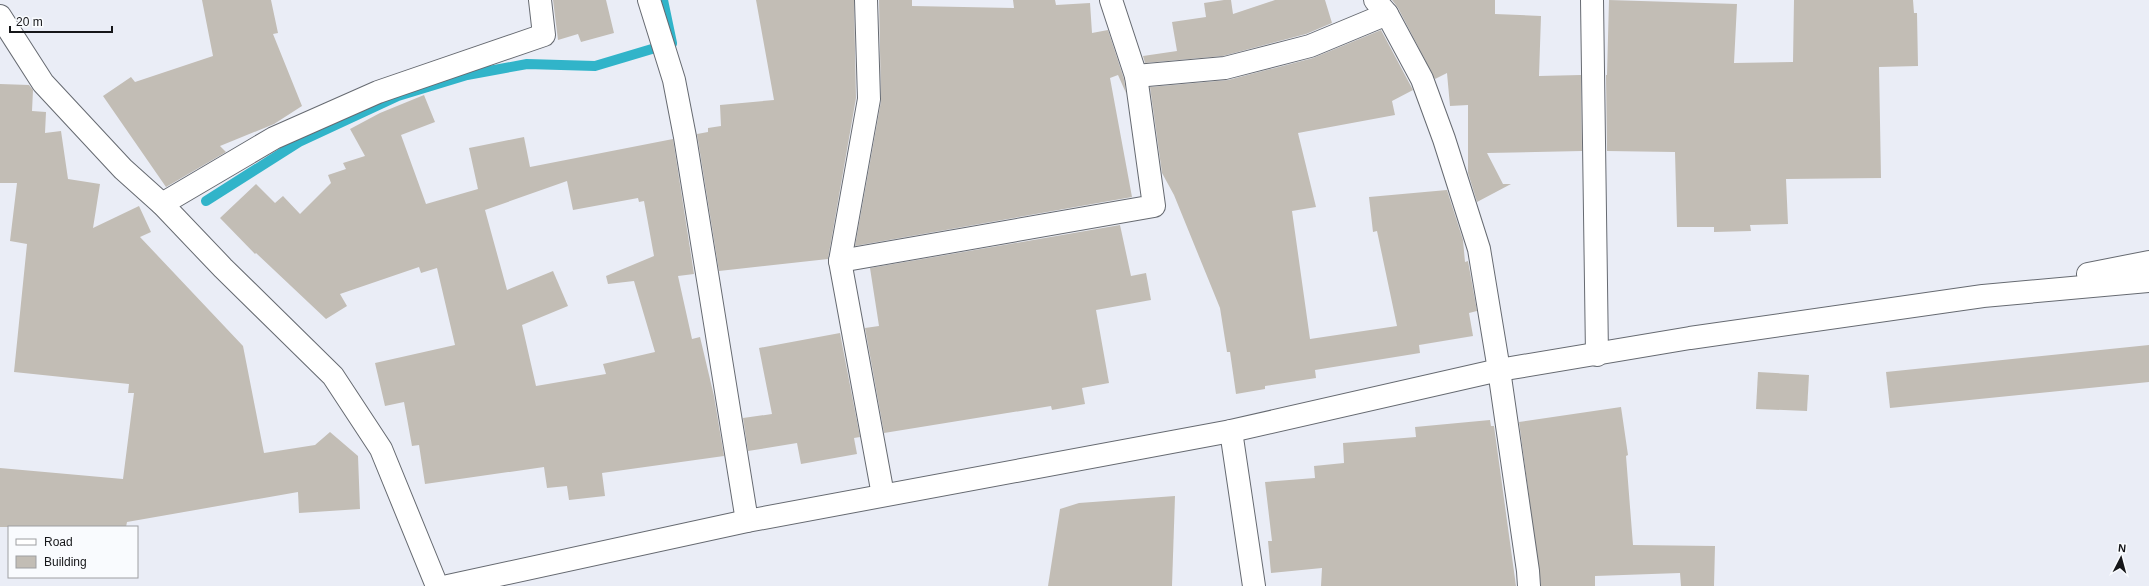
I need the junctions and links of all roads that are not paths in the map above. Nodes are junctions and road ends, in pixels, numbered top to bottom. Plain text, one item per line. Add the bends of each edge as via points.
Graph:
1 (540, 0) edge
2 (649, 0) edge
3 (866, 0) edge
4 (1112, 0) edge
5 (1592, 0) edge
6 (1381, 7) edge
7 (0, 16) edge
8 (1136, 76) junction
9 (162, 204) junction
10 (840, 261) junction
11 (2149, 262) edge
12 (2149, 281) edge
13 (1983, 296) junction
14 (1596, 355) junction
15 (1499, 370) junction
16 (1231, 431) junction
17 (883, 495) junction
18 (747, 521) junction
19 (437, 586) edge
20 (448, 586) edge
21 (1254, 586) edge
22 (1529, 586) edge

1 - 9 street via 544,35 378,92 274,138
2 - 18 street via 674,80
3 - 10 street via 869,99
4 - 8 street
5 - 14 street
6 - 8 street via 1310,46 1225,68
6 - 15 street via 1422,79 1447,146 1479,249
7 - 9 street via 43,83 123,169
8 - 10 street via 1154,206
9 - 19 street via 222,268 333,376 381,449
10 - 17 street
11 - 13 street
12 - 13 street
13 - 14 street via 1698,337
14 - 15 street
15 - 16 street
15 - 22 street
16 - 17 street
16 - 21 street
17 - 18 street
18 - 20 street

